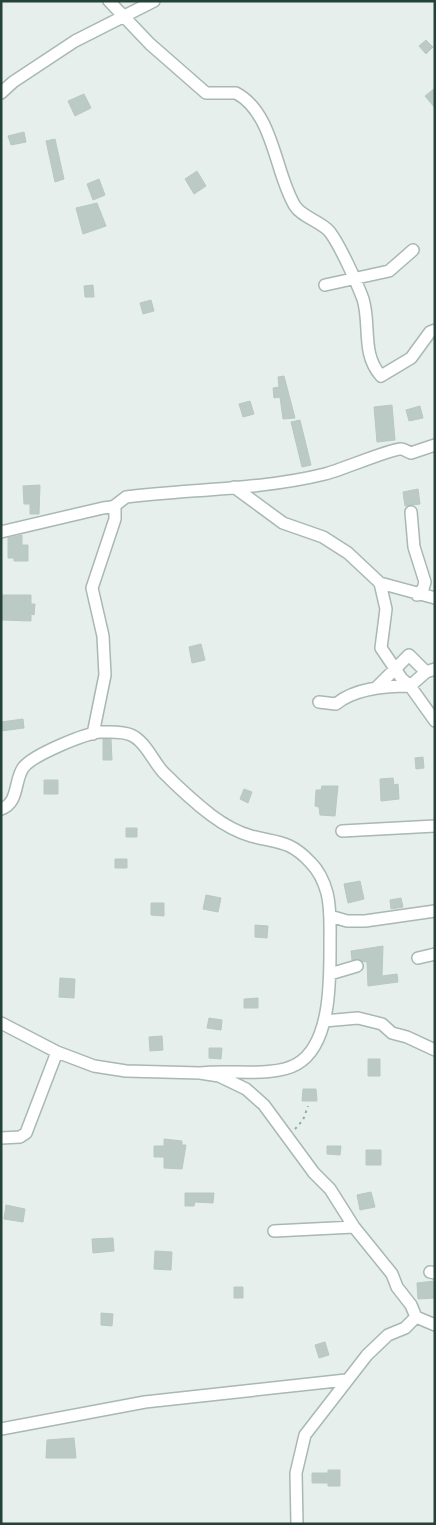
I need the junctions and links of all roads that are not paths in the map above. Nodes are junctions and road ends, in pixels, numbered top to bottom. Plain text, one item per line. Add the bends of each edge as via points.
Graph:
1 (109, 1) edge
2 (154, 1) edge
3 (123, 17) junction
4 (1, 93) edge
5 (414, 250) dead end
6 (353, 279) junction
7 (325, 285) dead end
8 (435, 330) edge
9 (435, 445) edge
10 (234, 487) junction
11 (113, 507) junction
12 (410, 512) dead end
13 (1, 532) edge
14 (381, 588) junction
15 (418, 595) junction
16 (435, 598) edge
17 (394, 668) junction
18 (430, 671) edge
19 (410, 686) junction
20 (377, 687) junction
21 (319, 702) dead end
22 (435, 721) edge
23 (92, 734) junction
24 (1, 809) edge
25 (435, 826) edge
26 (342, 831) dead end
27 (435, 911) edge
28 (330, 916) junction
29 (435, 954) edge
30 (418, 958) dead end
31 (357, 966) dead end
32 (330, 974) junction
33 (324, 1021) junction
34 (1, 1023) edge
35 (435, 1050) edge
36 (56, 1052) junction
37 (200, 1073) junction
38 (1, 1138) edge
39 (354, 1227) junction
40 (274, 1231) dead end
41 (416, 1316) junction
42 (435, 1325) edge
43 (346, 1380) junction
44 (1, 1429) edge
45 (297, 1524) edge

1 - 3 street
2 - 3 street
3 - 4 street via 75,41
3 - 6 street via 206,93 236,93 252,107 269,133 296,207 329,231
5 - 6 street via 389,271
6 - 7 street
6 - 8 street via 363,301 368,351 381,376 411,358
9 - 10 street via 411,453 401,449 390,450 344,469 314,477
10 - 11 street via 126,497
10 - 14 street via 283,523 323,537 341,548 360,562
11 - 13 street
11 - 23 street via 115,519 92,588 103,636 105,666 102,697
12 - 15 street via 414,548 425,582
14 - 15 street
14 - 17 street via 386,609 381,648
15 - 16 street
17 - 18 street via 409,655
17 - 19 street
17 - 20 street
18 - 19 street
19 - 20 street
19 - 22 street
20 - 21 street via 343,698 336,704
23 - 24 street via 59,746 26,764 13,799
23 - 28 street via 116,732 132,735 165,774 211,815 240,832 284,842 294,848 319,874 327,893
25 - 26 street
27 - 28 street via 365,921 347,921
28 - 32 street
29 - 30 street
31 - 32 street
32 - 33 street
33 - 35 street via 358,1018 382,1024 392,1033
33 - 37 street via 311,1052 298,1064 288,1068
34 - 36 street
36 - 37 street via 108,1068
36 - 38 street via 26,1133
37 - 39 street via 219,1076 246,1088 264,1104 314,1173 330,1189
39 - 40 street
39 - 41 street via 392,1274
41 - 42 street via 420,1321
41 - 43 street via 405,1328 392,1332 377,1344
43 - 44 street via 146,1402
43 - 45 street via 303,1440 296,1473

